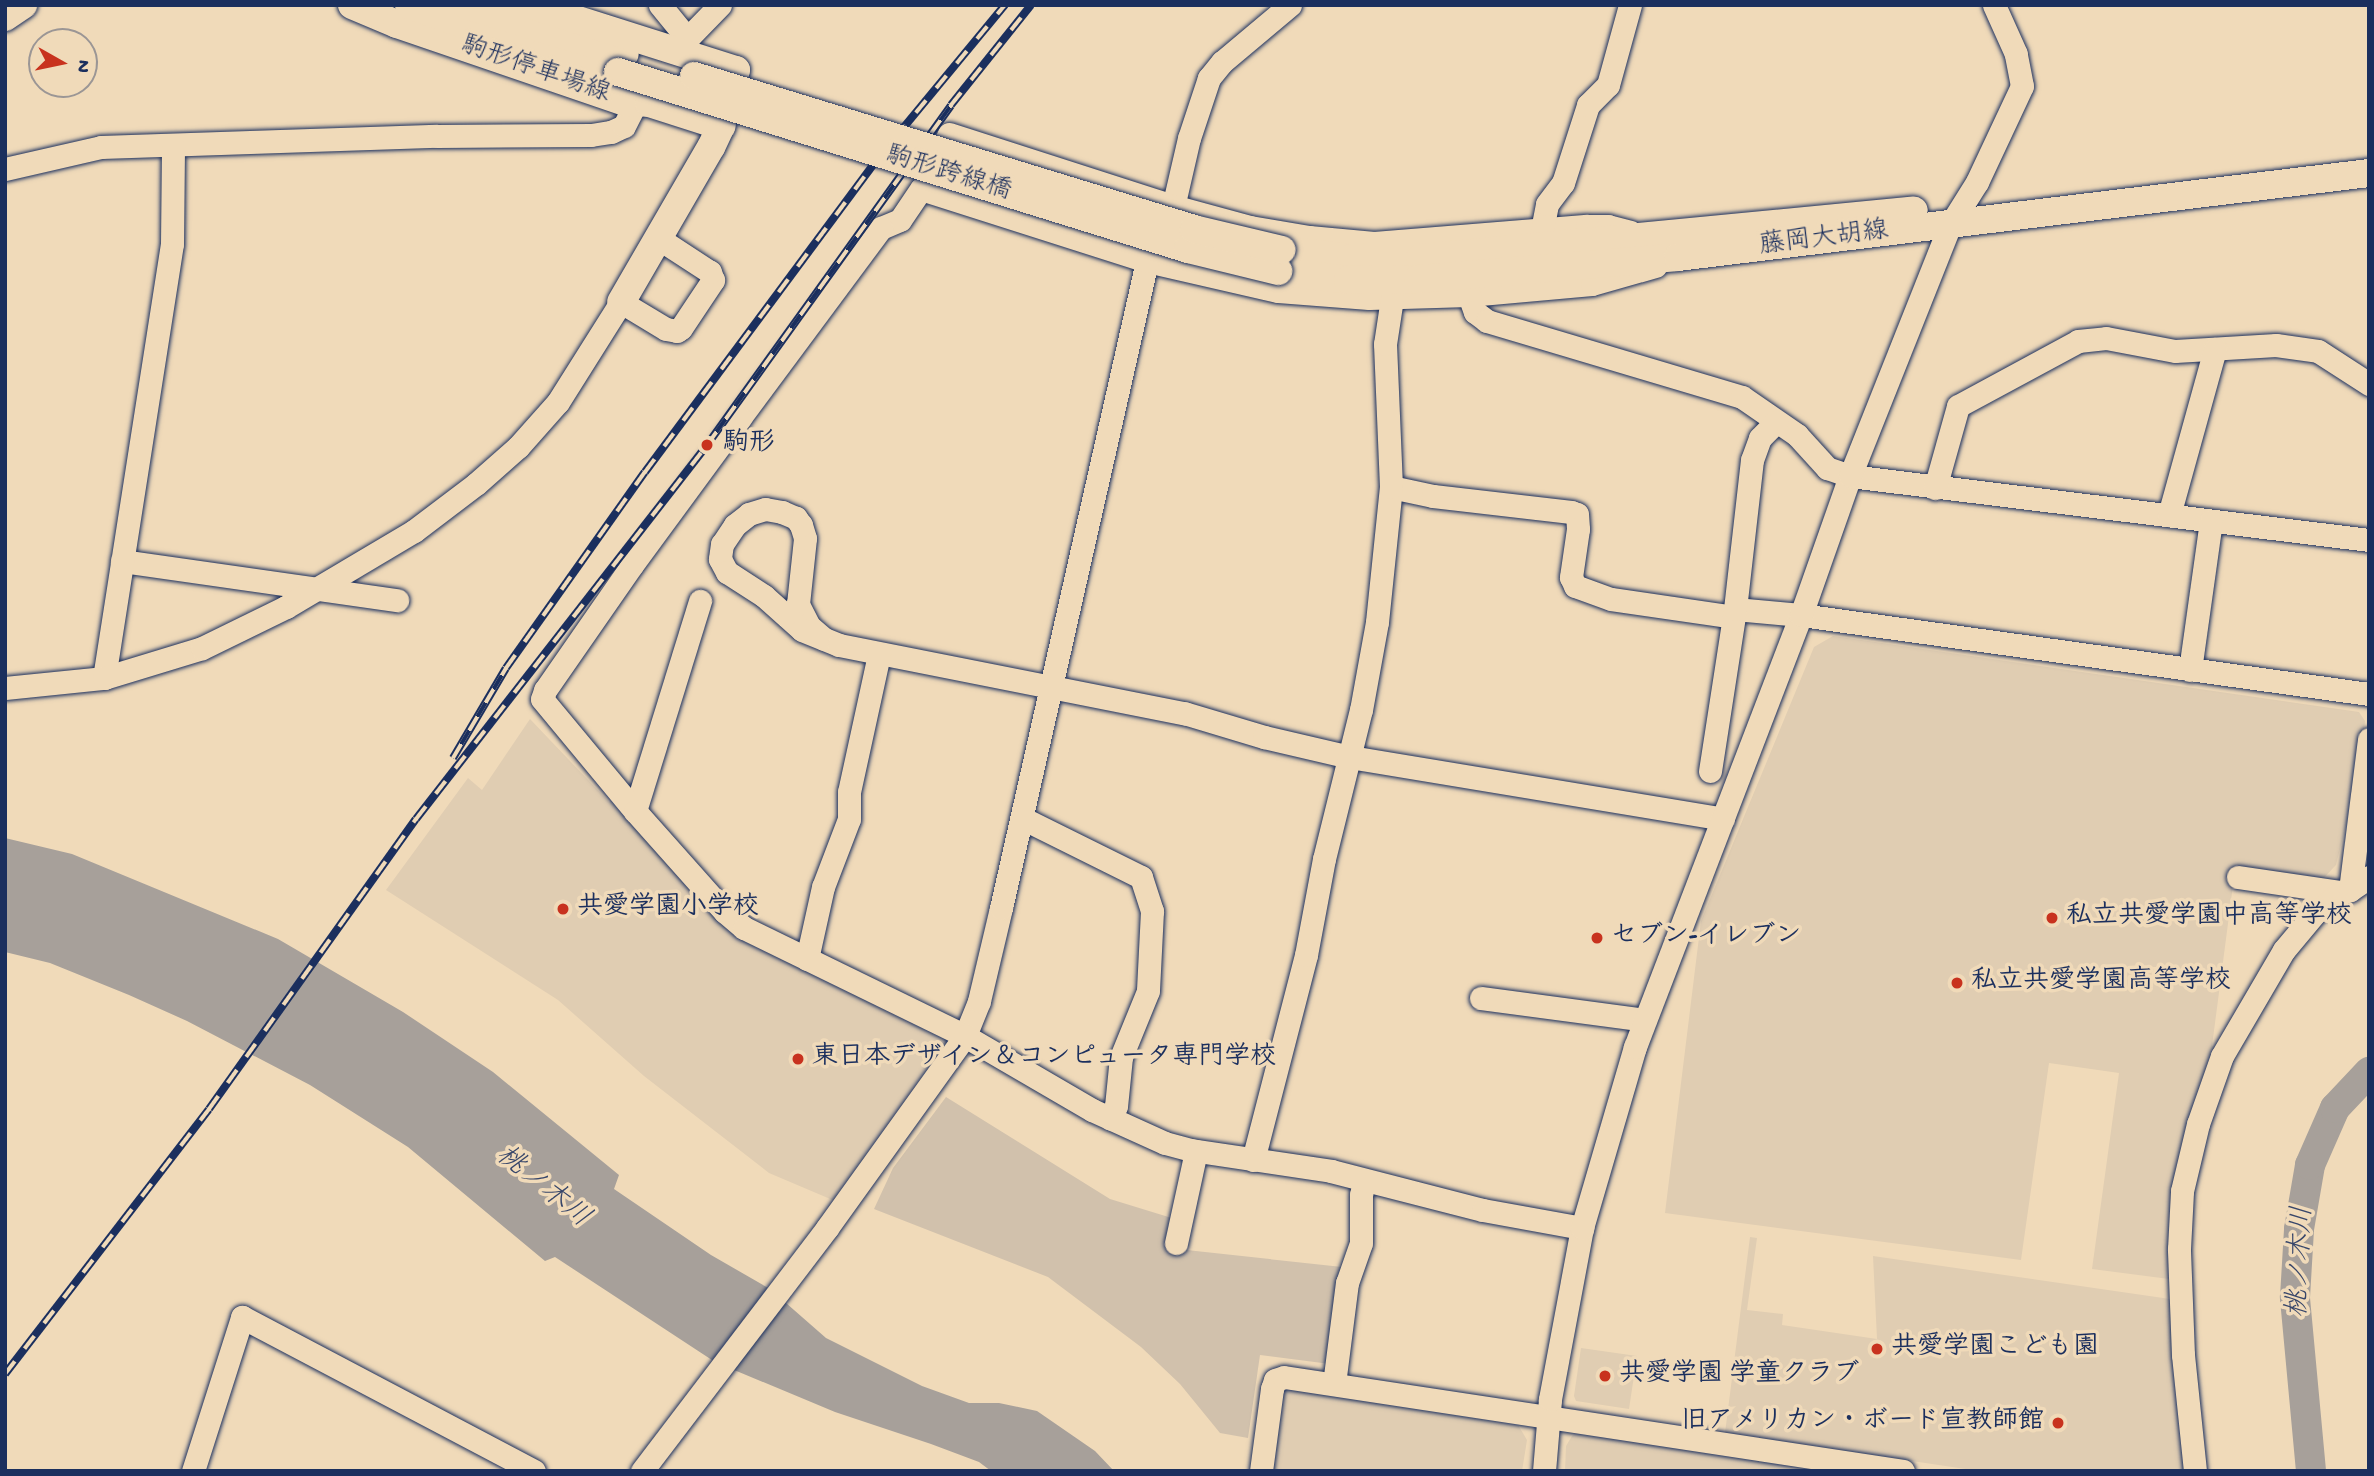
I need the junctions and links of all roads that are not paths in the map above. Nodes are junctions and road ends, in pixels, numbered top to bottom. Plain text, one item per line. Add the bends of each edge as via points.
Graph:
1 (23, 5) edge
2 (352, 5) edge
3 (409, 5) edge
4 (466, 5) edge
5 (531, 5) edge
6 (660, 5) edge
7 (720, 5) edge
8 (1290, 5) edge
9 (1630, 5) edge
10 (1994, 5) edge
11 (5, 17) edge
12 (684, 45) junction
13 (621, 63) junction
14 (635, 104) junction
15 (721, 126) junction
16 (173, 146) junction
17 (2369, 155) edge
18 (5, 169) edge
19 (2369, 173) edge
20 (921, 189) junction
21 (1174, 206) junction
22 (1958, 215) junction
23 (1547, 230) junction
24 (659, 238) junction
25 (1641, 238) junction
26 (1678, 257) junction
27 (1147, 261) junction
28 (1280, 261) junction
29 (1469, 295) junction
30 (1392, 298) junction
31 (621, 302) junction
32 (2215, 349) junction
33 (2369, 384) edge
34 (1776, 422) junction
35 (1850, 476) junction
36 (1391, 487) junction
37 (1935, 488) junction
38 (2169, 515) junction
39 (2211, 521) junction
40 (2369, 540) edge
41 (122, 561) junction
42 (318, 587) junction
43 (397, 600) dead end
44 (700, 600) dead end
45 (1734, 613) junction
46 (1801, 615) junction
47 (824, 639) junction
48 (880, 654) junction
49 (2190, 670) junction
50 (104, 678) junction
51 (1050, 687) junction
52 (5, 688) edge
53 (2369, 694) edge
54 (2369, 738) edge
55 (1350, 757) junction
56 (1710, 771) dead end
57 (635, 811) junction
58 (1021, 818) junction
59 (1723, 819) junction
60 (2238, 877) dead end
61 (2353, 886) edge
62 (807, 959) junction
63 (1481, 998) dead end
64 (1645, 1020) junction
65 (965, 1037) junction
66 (1110, 1119) junction
67 (1196, 1151) junction
68 (1253, 1160) junction
69 (1364, 1181) junction
70 (1582, 1228) junction
71 (1175, 1243) dead end
72 (1334, 1384) junction
73 (1548, 1418) junction
74 (193, 1471) edge
75 (534, 1471) edge
76 (642, 1471) edge
77 (1261, 1471) edge
78 (1544, 1471) edge
79 (1903, 1471) edge
80 (2195, 1471) edge

1 - 11 main road
2 - 14 main road, 駒形停車場線
3 - 13 main road via 543,52
4 - 13 main road
5 - 12 main road
6 - 12 street
7 - 12 street
8 - 21 street via 1209,78
9 - 23 street via 1608,85 1588,105 1563,183 1546,204
10 - 22 street via 2016,54 2022,86
12 - 15 main road via 736,70
13 - 28 main road, 駒形跨線橋, bridge via 1188,249
14 - 15 main road, 駒形停車場線 via 649,103
14 - 16 street via 624,126 591,135
15 - 24 main road
16 - 18 street via 101,147
16 - 41 street via 172,244
17 - 22 main road, 藤岡大胡線
19 - 22 main road, 藤岡大胡線
20 - 21 street via 949,134
20 - 27 street
20 - 57 street via 900,220 881,228 545,690 541,699
21 - 23 street via 1250,227 1374,243
21 - 27 street
22 - 25 main road, 藤岡大胡線
22 - 26 main road, 藤岡大胡線
22 - 35 street
23 - 25 street via 1608,226
24 - 31 main road
24 - 31 street via 710,272 710,287 677,331
25 - 28 main road, 藤岡大胡線 via 1420,257
26 - 28 main road, 藤岡大胡線 via 1418,279 1348,280
26 - 29 street via 1592,284
27 - 30 street via 1278,291
27 - 51 street
29 - 30 street
29 - 34 street via 1475,312 1487,321 1742,397
30 - 36 street via 1385,344
31 - 42 street via 558,402 511,454 414,531
32 - 33 street via 2276,345 2318,351
32 - 37 street via 2175,351 2106,338 2078,341 1958,405
32 - 38 street
34 - 35 street via 1797,435 1827,468
34 - 45 street via 1755,448
35 - 37 street
35 - 46 street
36 - 45 street via 1577,514 1571,578 1575,586 1611,599
36 - 55 street via 1377,622
37 - 38 street
38 - 39 street
39 - 40 street
39 - 49 street
41 - 42 street
41 - 50 street
42 - 43 street
42 - 50 street via 225,638 173,659
44 - 57 street
45 - 46 street
45 - 56 street
46 - 49 street
46 - 59 street
47 - 47 street via 802,630 764,596 727,572 720,551 741,519 765,509 790,514 801,525 805,538 798,604 809,626
47 - 48 street
48 - 51 street
48 - 62 street via 849,792 849,820 823,887
49 - 53 street
50 - 52 street
51 - 55 street via 1184,713
51 - 58 street
54 - 61 street
55 - 59 street
55 - 68 street via 1306,955
57 - 62 street via 725,912 744,928
58 - 65 street via 979,1001
58 - 66 street via 1141,877 1152,911 1148,991 1121,1057
59 - 64 street
60 - 61 street
61 - 80 street via 2300,929 2246,1013 2209,1086 2189,1157 2179,1248 2183,1355
62 - 65 street
63 - 64 street
64 - 70 street
65 - 66 street
65 - 76 street
66 - 67 street
67 - 68 street
67 - 71 street
68 - 69 street via 1331,1171
69 - 70 street
69 - 72 street via 1361,1243 1347,1283
70 - 73 street
72 - 73 street
72 - 77 street via 1284,1377 1275,1380
73 - 78 street
73 - 79 street
74 - 75 street via 242,1317

